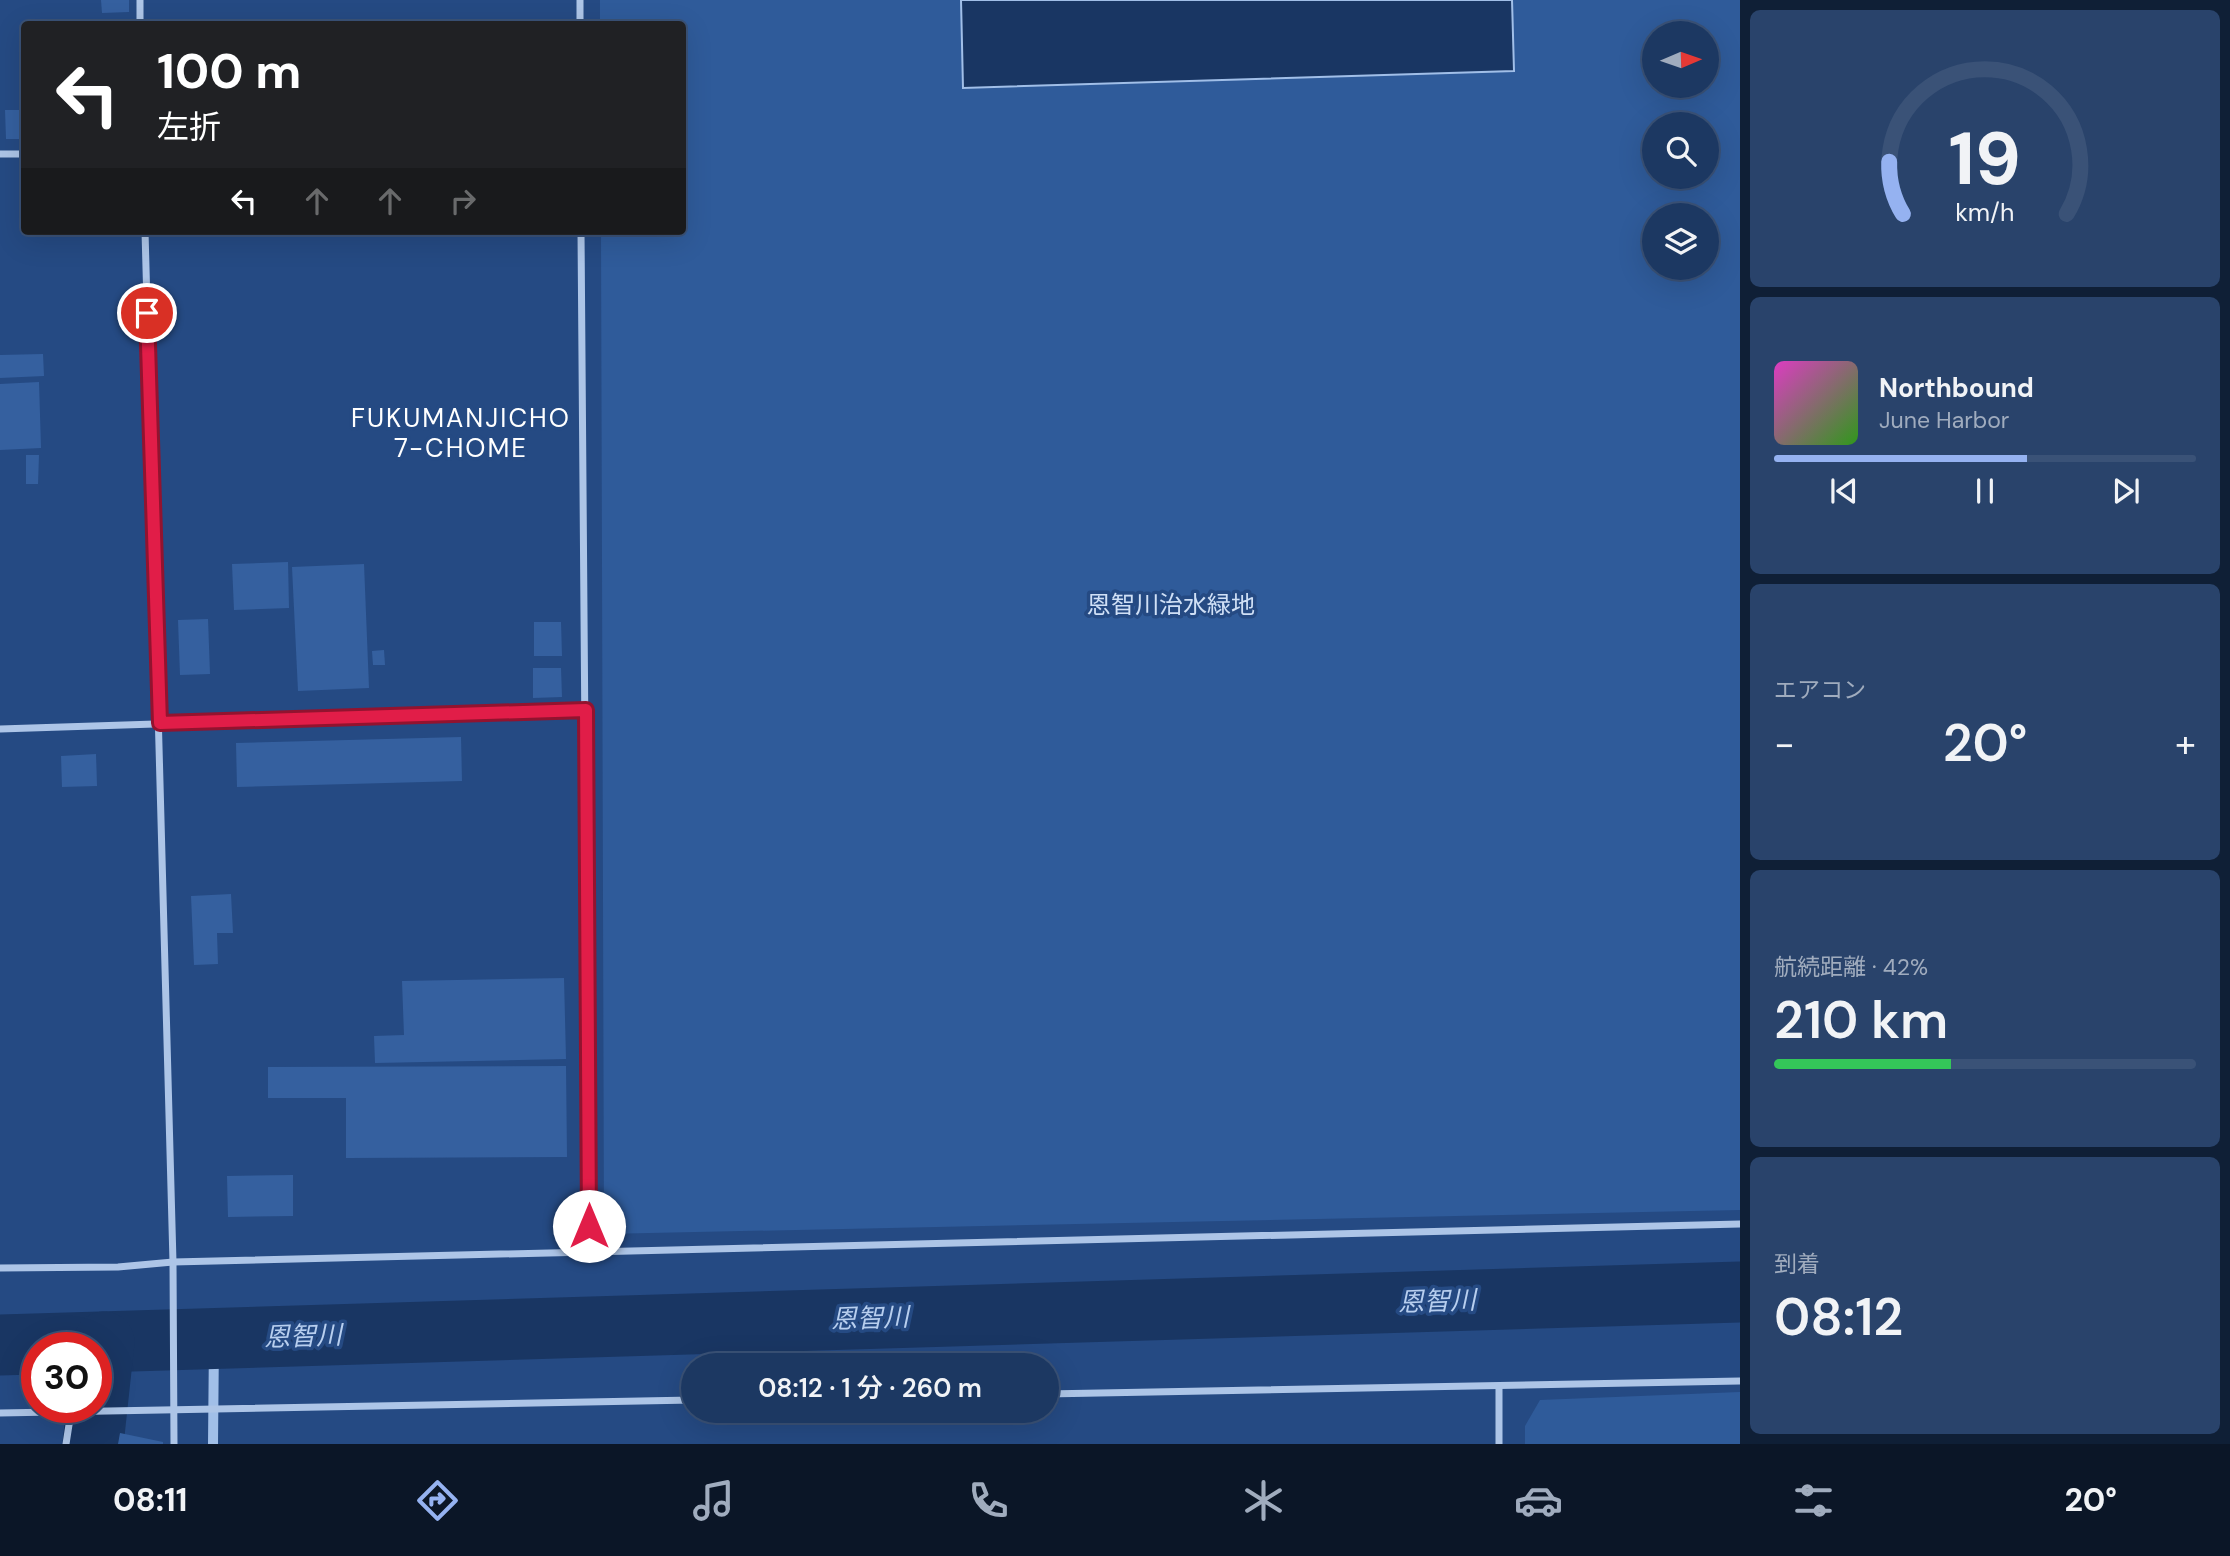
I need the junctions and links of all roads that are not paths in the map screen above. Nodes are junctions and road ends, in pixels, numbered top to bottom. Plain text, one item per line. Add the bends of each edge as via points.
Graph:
1 (140, 0) edge
2 (580, 0) edge
3 (140, 21) edge
4 (580, 21) edge
5 (0, 154) edge
6 (21, 154) edge
7 (145, 235) edge
8 (581, 235) edge
9 (586, 710) junction
10 (160, 723) junction
11 (0, 729) edge
12 (1740, 1224) edge
13 (589, 1253) junction
14 (173, 1262) junction
15 (0, 1268) edge
16 (1740, 1381) edge
17 (1499, 1387) junction
18 (1059, 1395) edge
19 (681, 1400) edge
20 (112, 1411) edge
21 (174, 1411) junction
22 (0, 1413) edge
23 (21, 1413) edge
24 (69, 1423) edge
25 (66, 1444) edge
26 (173, 1444) edge
27 (1499, 1444) edge

1 - 3 street
2 - 4 street
5 - 6 street
7 - 10 street
8 - 9 street
9 - 10 street
9 - 13 street
10 - 11 street
10 - 14 street
12 - 13 street
13 - 14 street
14 - 15 street
14 - 21 street
16 - 17 street
17 - 18 street
17 - 27 street
19 - 21 street
20 - 21 street
21 - 26 street
22 - 23 street
24 - 25 street

